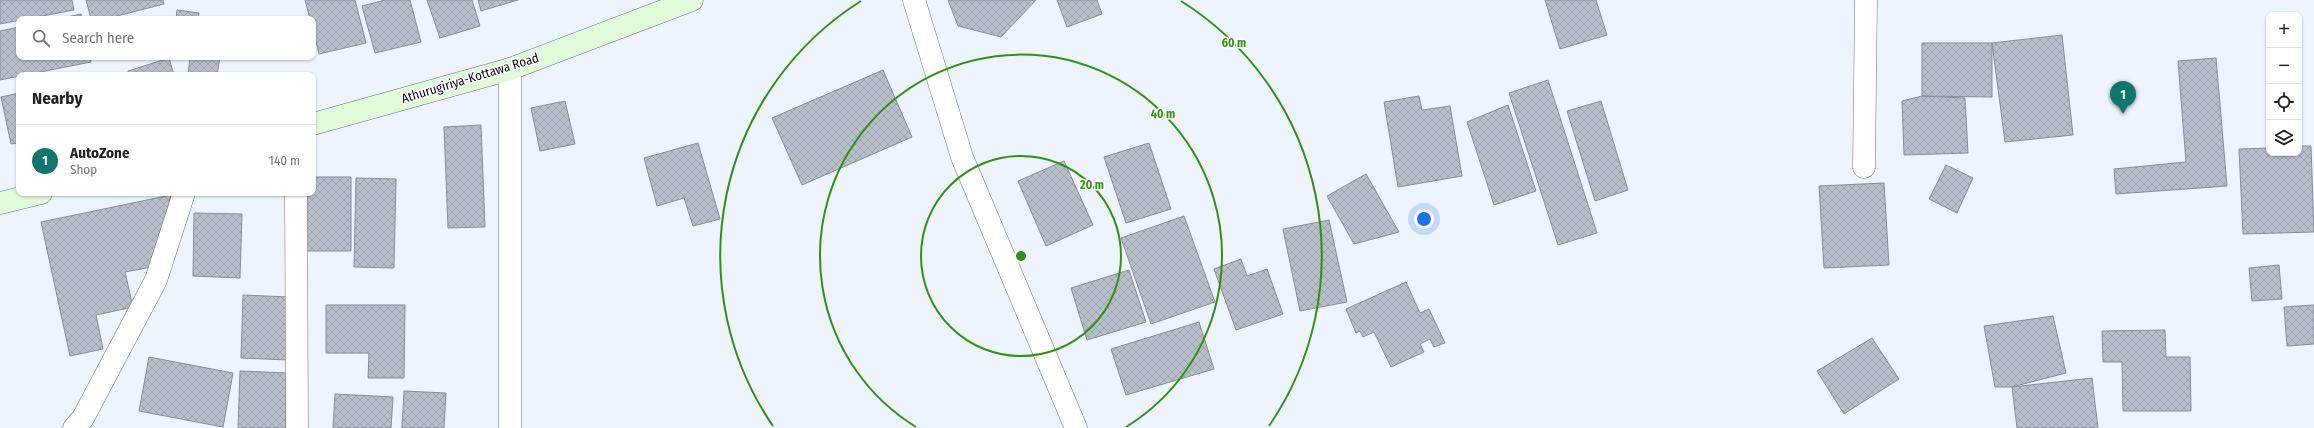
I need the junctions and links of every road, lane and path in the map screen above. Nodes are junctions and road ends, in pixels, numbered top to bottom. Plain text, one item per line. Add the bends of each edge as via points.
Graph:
1 (692, 0) edge
2 (914, 0) edge
3 (1866, 0) edge
4 (510, 69) junction
5 (316, 123) edge
6 (1864, 168) dead end
7 (29, 196) edge
8 (183, 196) edge
9 (296, 196) edge
10 (0, 203) edge
11 (74, 428) edge
12 (298, 428) edge
13 (510, 428) edge
14 (1076, 428) edge

1 - 4 main road, Athurugiriya-Kottawa Road
2 - 14 street via 962,157
3 - 6 street
4 - 5 main road, Athurugiriya-Kottawa Road
4 - 13 street
7 - 10 main road
8 - 11 street via 156,280 83,418
9 - 12 street

